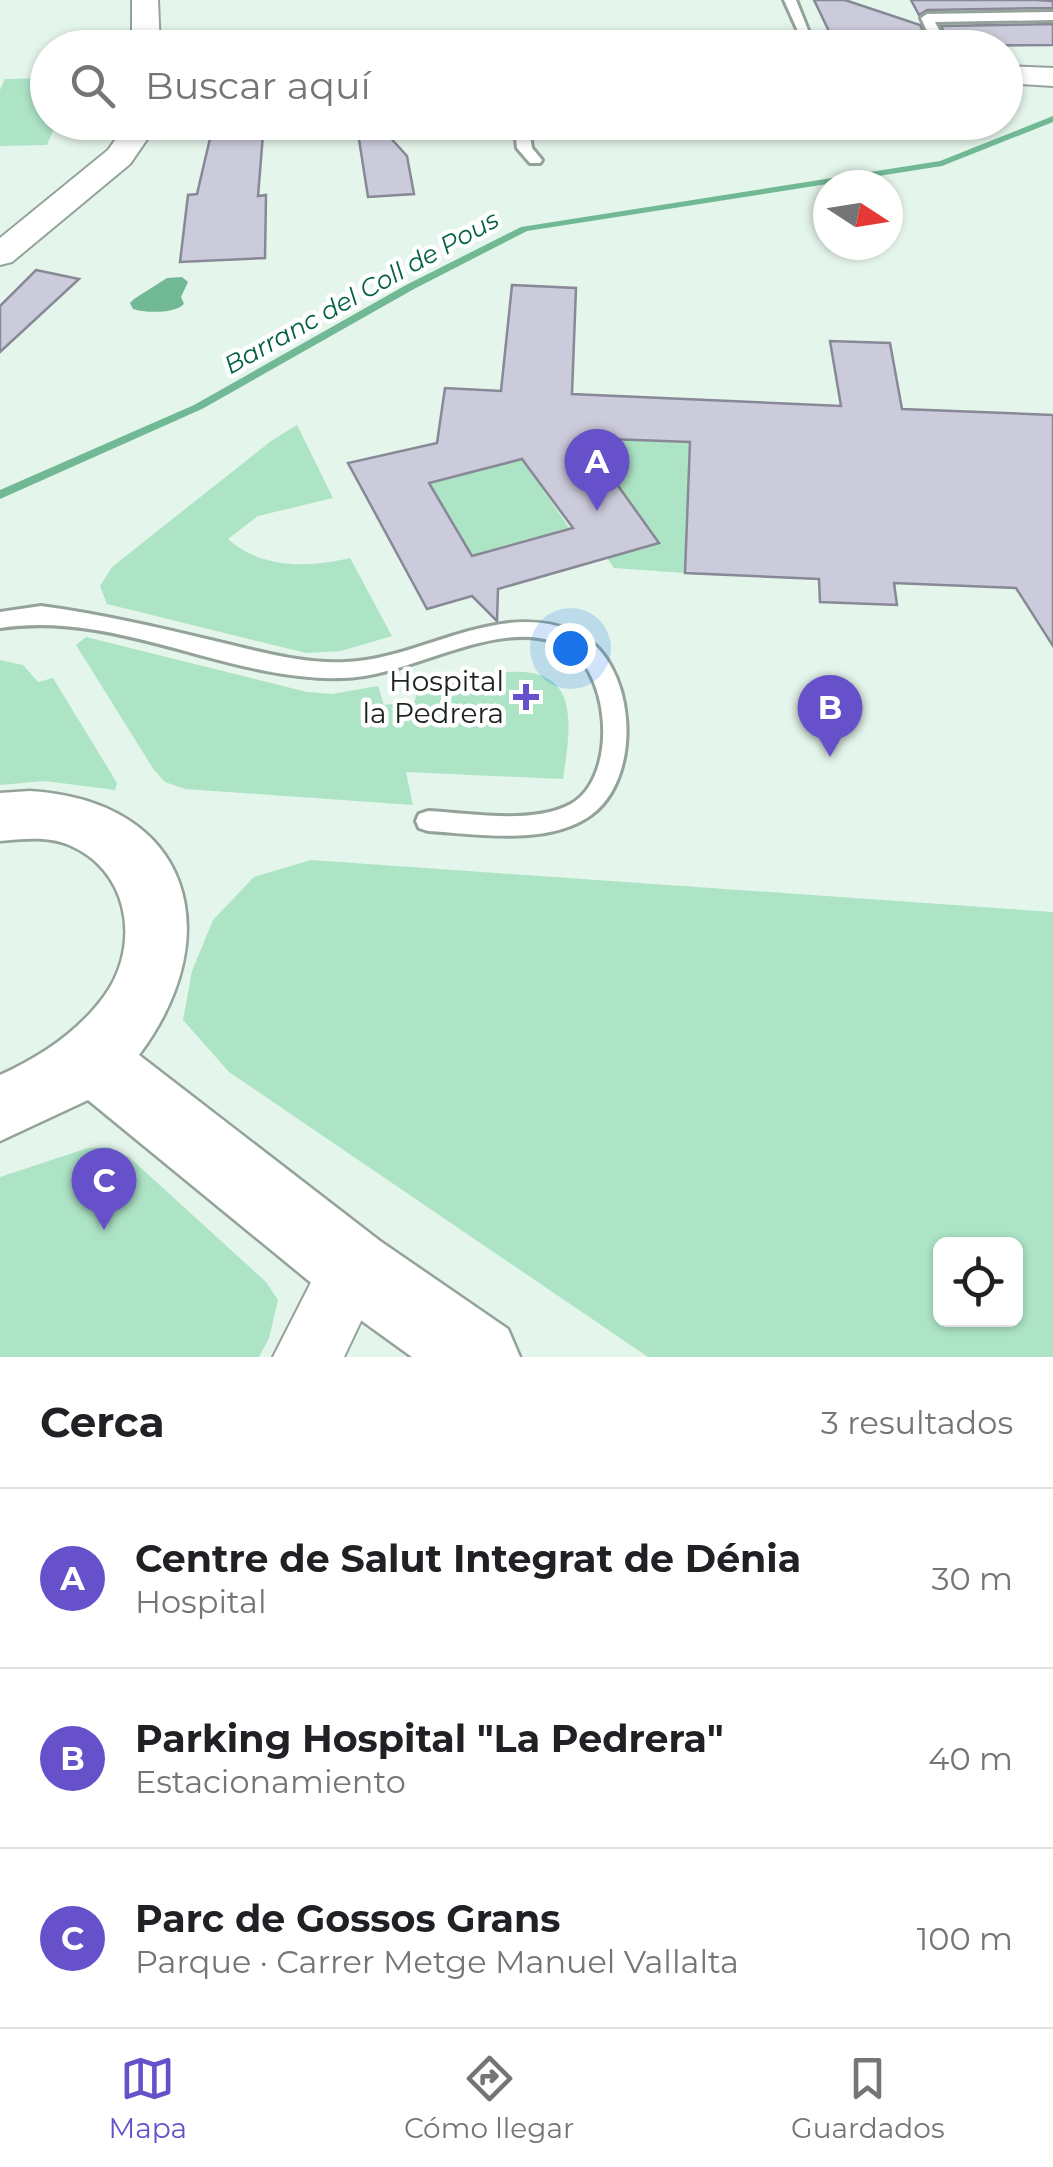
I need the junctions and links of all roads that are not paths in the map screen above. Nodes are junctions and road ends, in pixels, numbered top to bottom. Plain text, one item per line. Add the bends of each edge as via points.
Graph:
1 (145, 0) edge
2 (790, 0) edge
3 (1053, 16) edge
4 (146, 30) edge
5 (803, 30) edge
6 (933, 30) edge
7 (1023, 76) edge
8 (1053, 76) edge
9 (131, 140) edge
10 (522, 140) edge
11 (535, 160) dead end
12 (0, 255) edge
13 (0, 620) edge
14 (0, 817) edge
15 (428, 821) dead end
16 (90, 1060) junction
17 (0, 1108) edge
18 (353, 1268) junction
19 (307, 1357) edge
20 (480, 1357) edge

1 - 4 street
2 - 5 lane
3 - 6 lane via 927,18
7 - 8 street
9 - 12 street
10 - 11 lane
13 - 15 lane via 41,614 79,619 316,672 364,669 500,631 557,636 594,658 606,682 615,740 612,769 583,812 552,824
14 - 16 street via 64,819 105,834 136,860 155,896 160,935 150,978 126,1020
16 - 17 street via 42,1092
16 - 18 street
18 - 19 street
18 - 20 street

